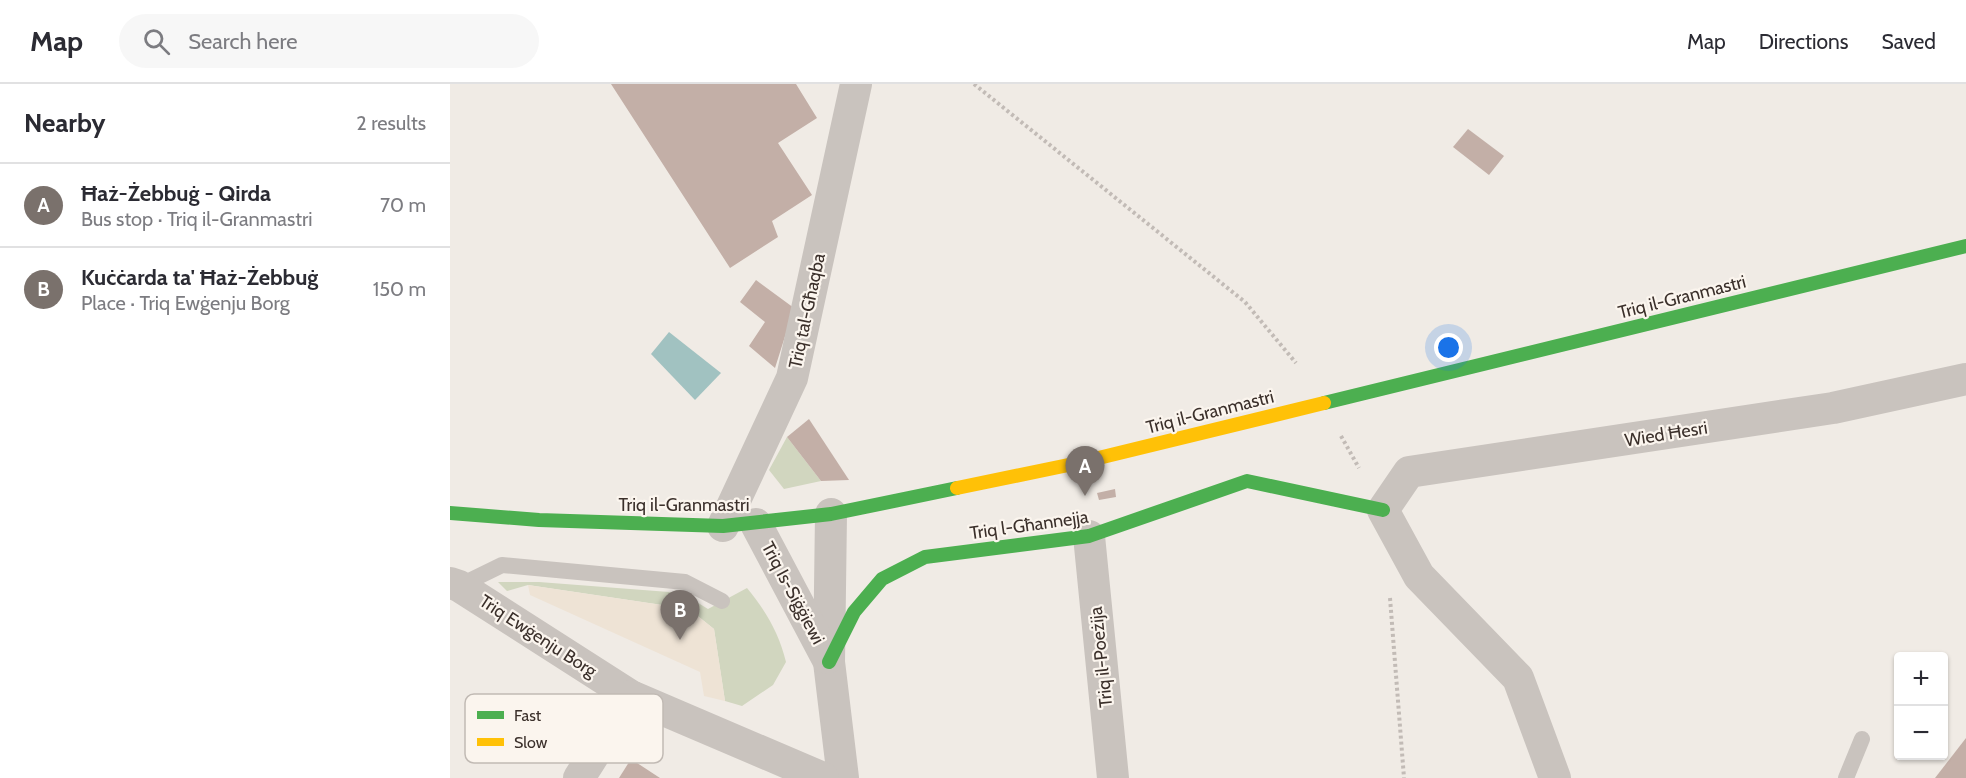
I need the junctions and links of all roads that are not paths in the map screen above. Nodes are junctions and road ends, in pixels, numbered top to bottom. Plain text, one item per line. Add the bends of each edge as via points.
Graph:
1 (856, 84) edge
2 (1966, 246) edge
3 (1966, 379) edge
4 (1383, 510) junction
5 (450, 513) edge
6 (831, 514) junction
7 (756, 524) junction
8 (723, 526) junction
9 (1089, 536) junction
10 (455, 584) edge
11 (722, 601) dead end
12 (829, 662) junction
13 (628, 694) edge
14 (663, 710) edge
15 (1862, 739) dead end
16 (589, 763) edge
17 (579, 778) edge
18 (823, 778) edge
19 (843, 778) edge
20 (1113, 778) edge
21 (1555, 778) edge
22 (1846, 778) edge

1 - 8 street, Triq tal-Għaqba via 792,378
2 - 6 main road, Triq il-Granmastri via 1078,463
3 - 4 street, Wied Ħesri via 1833,408 1408,472
4 - 9 main road, Triq l-Għannejja via 1247,482
4 - 21 street via 1419,576 1518,678
5 - 8 main road, Triq il-Granmastri
6 - 7 main road, Triq il-Granmastri
6 - 12 street, Triq Is-Siġġiewi
7 - 8 main road, Triq il-Granmastri
7 - 12 street, Triq Is-Siġġiewi
9 - 12 main road, Triq l-Għannejja via 926,557 882,579 854,612
9 - 20 street, Triq il-Poeżija
10 - 11 lane via 502,565 685,582
10 - 13 street, Triq Ewġenju Borg
12 - 19 street, Triq Is-Siġġiewi
14 - 18 street, Triq Ewġenju Borg
15 - 22 lane
16 - 17 street

